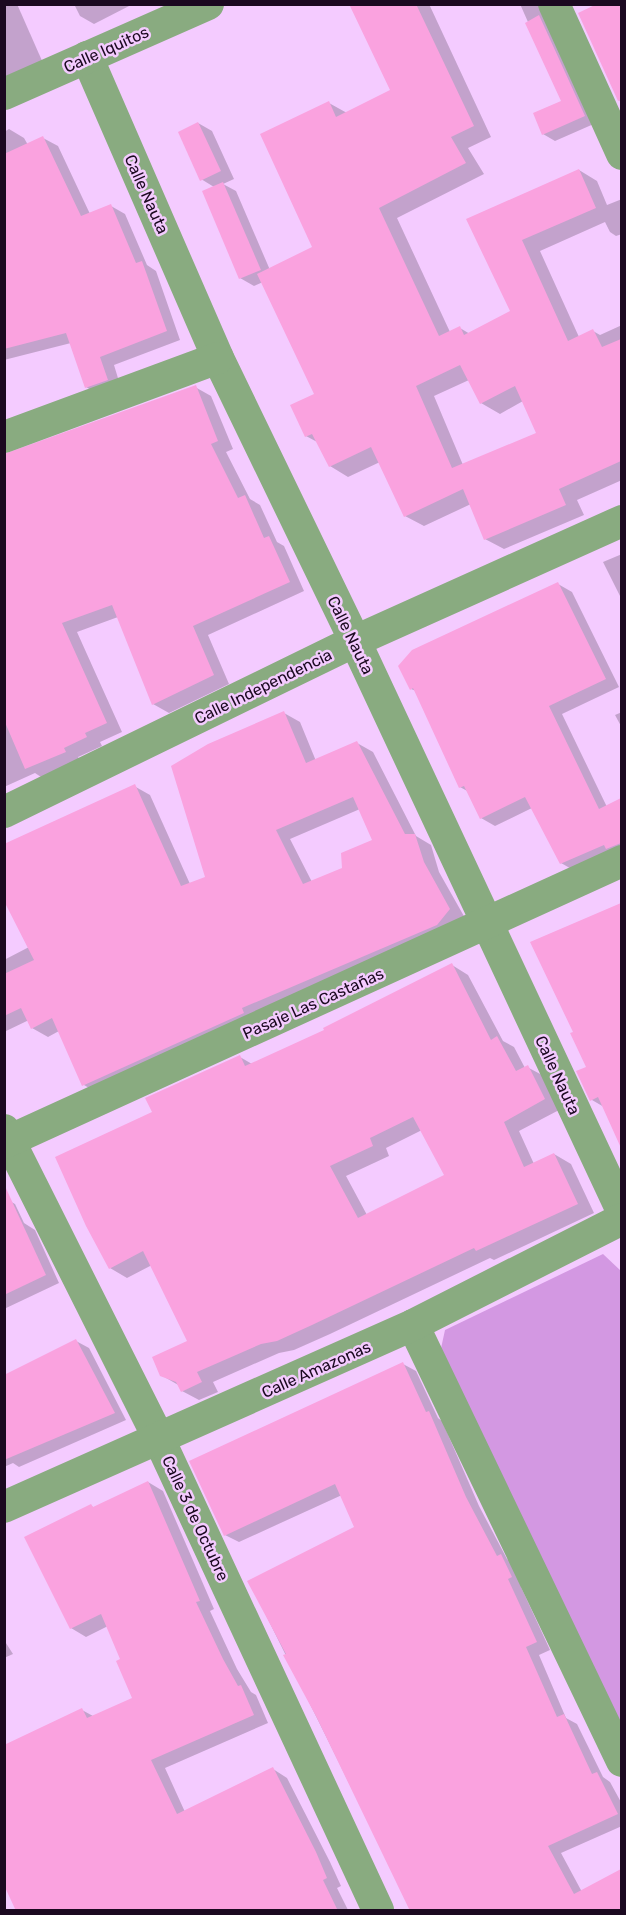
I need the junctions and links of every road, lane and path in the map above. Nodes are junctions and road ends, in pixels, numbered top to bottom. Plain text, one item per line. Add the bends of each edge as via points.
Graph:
1 (208, 4) edge
2 (554, 4) edge
3 (87, 57) junction
4 (4, 94) edge
5 (620, 148) edge
6 (218, 358) junction
7 (4, 437) edge
8 (621, 521) edge
9 (355, 641) junction
10 (4, 812) edge
11 (621, 861) edge
12 (488, 923) junction
13 (6, 1138) edge
14 (621, 1211) edge
15 (621, 1219) edge
16 (413, 1325) junction
17 (159, 1439) junction
18 (4, 1507) edge
19 (621, 1761) edge
20 (378, 1911) edge

1 - 3 street, Calle Iquitos
2 - 5 street
3 - 4 street, Calle Iquitos
3 - 6 street, Calle Nauta
6 - 7 street
6 - 9 street, Calle Nauta
8 - 9 street, Calle Independencia
9 - 10 street, Calle Independencia
9 - 12 street, Calle Nauta
11 - 12 street, Pasaje Las Castañas
12 - 13 street, Pasaje Las Castañas
12 - 14 street, Calle Nauta
13 - 17 street, Calle 3 de Octubre
15 - 16 street, Calle Amazonas
16 - 17 street, Calle Amazonas
16 - 19 street
17 - 18 street, Calle Amazonas
17 - 20 street, Calle 3 de Octubre

